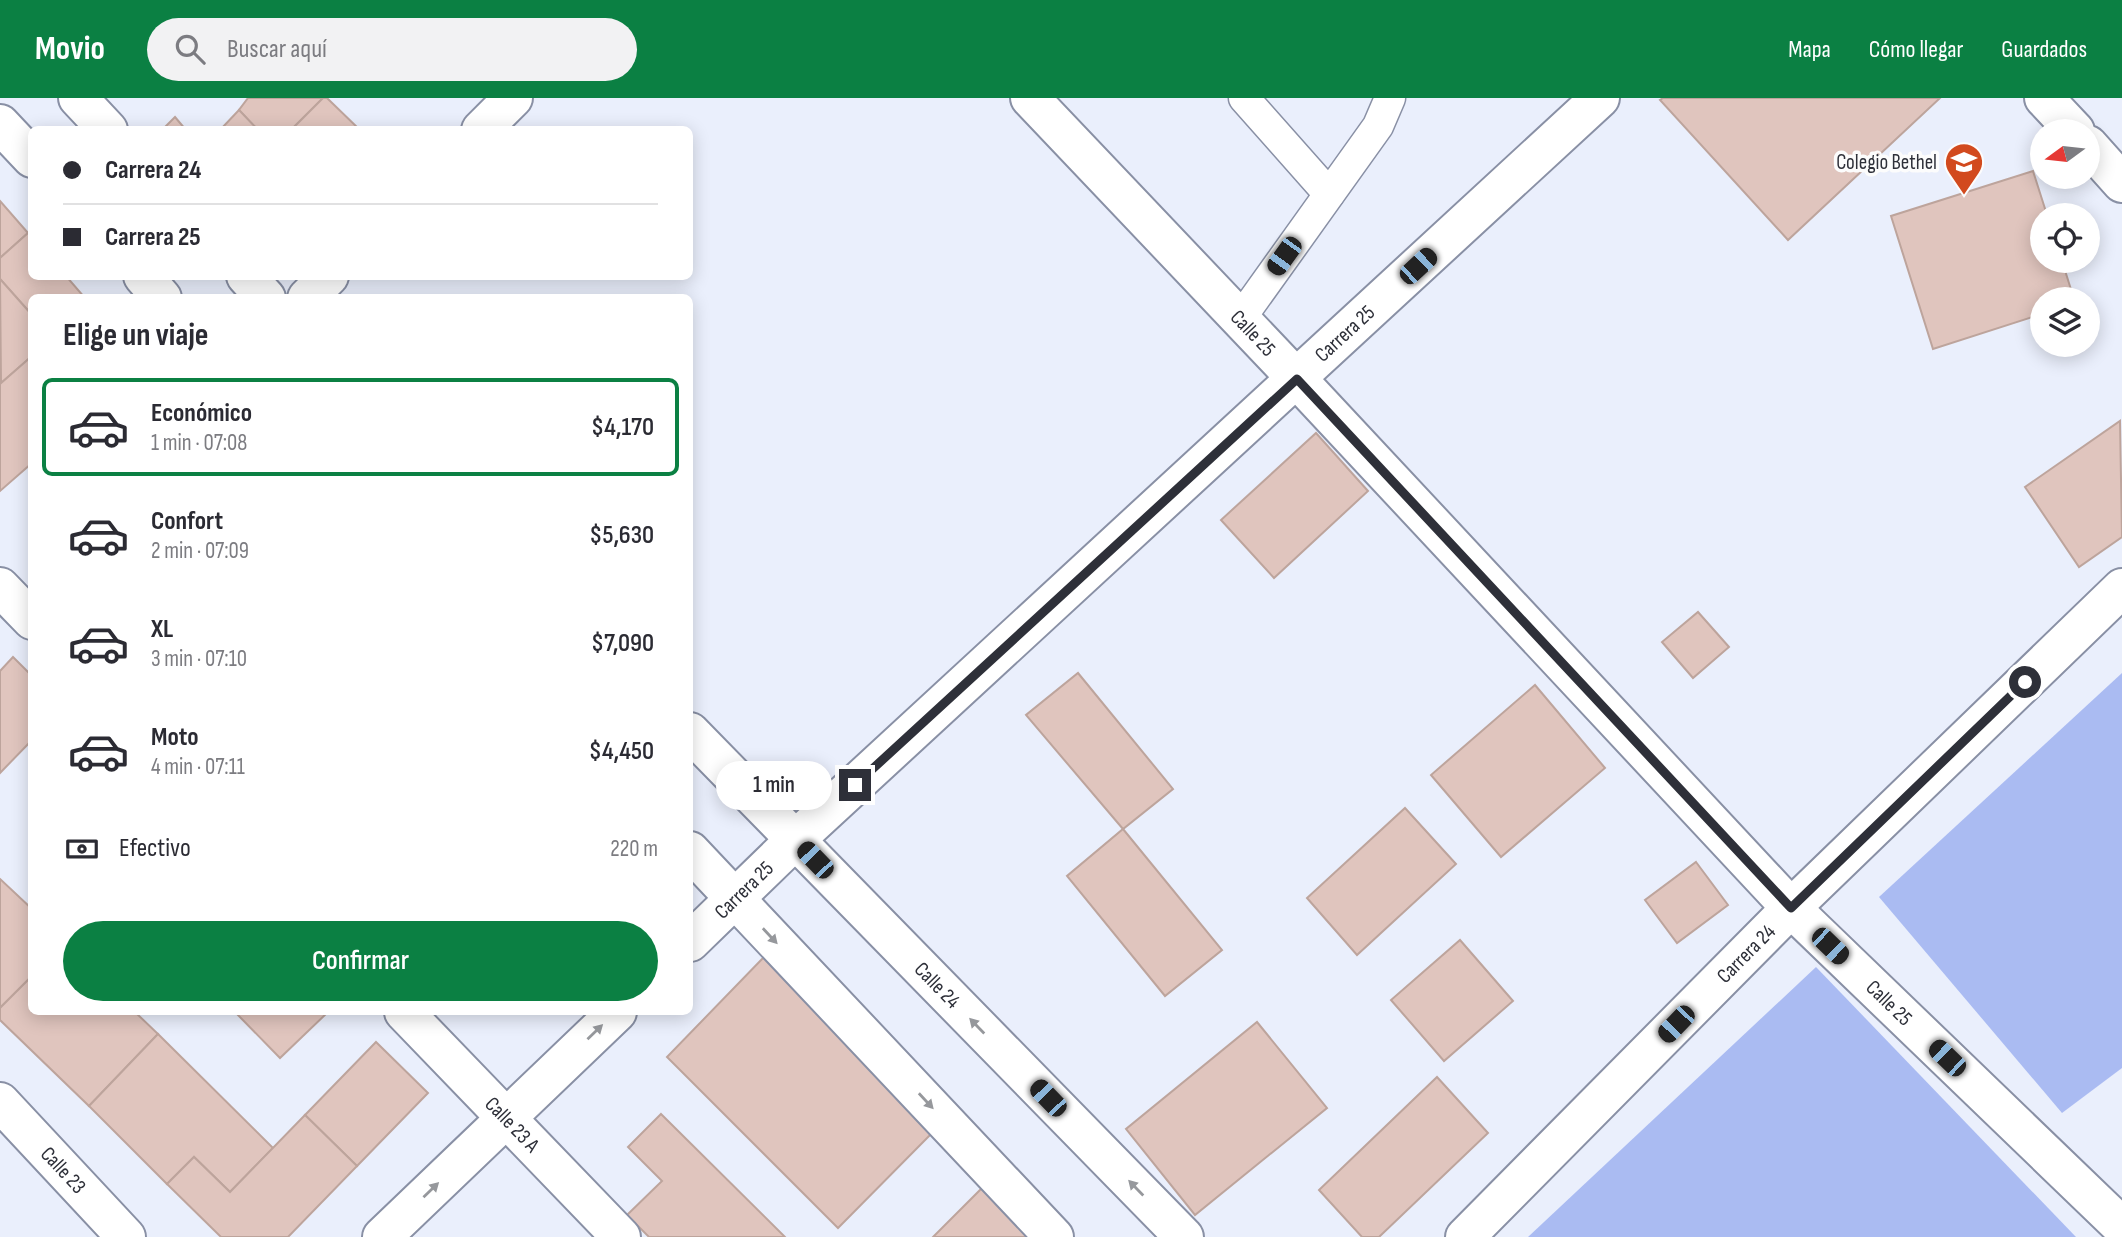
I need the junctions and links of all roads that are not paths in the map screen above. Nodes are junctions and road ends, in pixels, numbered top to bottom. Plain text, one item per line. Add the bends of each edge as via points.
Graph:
1 (78, 98) edge
2 (513, 98) edge
3 (1030, 98) edge
4 (1244, 98) edge
5 (1390, 98) edge
6 (1600, 98) edge
7 (2044, 98) edge
8 (2064, 119) edge
9 (0, 124) edge
10 (104, 126) edge
11 (485, 126) edge
12 (28, 154) edge
13 (2100, 158) edge
14 (2122, 183) edge
15 (1329, 194) junction
16 (146, 280) edge
17 (250, 280) edge
18 (325, 280) edge
19 (159, 294) edge
20 (262, 294) edge
21 (311, 294) edge
22 (1240, 319) junction
23 (1297, 379) junction
24 (2122, 588) edge
25 (693, 735) edge
26 (795, 840) junction
27 (693, 854) edge
28 (735, 898) junction
29 (1791, 908) junction
30 (693, 939) edge
31 (407, 1015) edge
32 (614, 1015) edge
33 (2, 1109) edge
34 (506, 1118) junction
35 (2122, 1227) edge
36 (126, 1237) edge
37 (382, 1237) edge
38 (621, 1237) edge
39 (1054, 1237) edge
40 (1184, 1237) edge
41 (1465, 1237) edge

1 - 10 street
2 - 11 street
3 - 22 street, Calle 25
4 - 15 lane
5 - 15 lane via 1378,126
6 - 23 street, Carrera 25
7 - 8 street
9 - 12 street
13 - 14 street
15 - 22 lane
16 - 19 street
17 - 20 street
18 - 21 street
22 - 23 street, Calle 25
23 - 26 street, Carrera 25
23 - 29 street, Calle 25
24 - 29 street, Carrera 24
25 - 26 street, Calle 24
26 - 28 street, Carrera 25
40 -> 26 street, Calle 24
27 - 28 street
28 - 30 street, Carrera 25
28 -> 39 street
29 - 35 street, Calle 25
29 - 41 street, Carrera 24
31 - 34 street, Calle 23 A
34 -> 32 street
33 - 36 street, Calle 23
37 -> 34 street
34 - 38 street, Calle 23 A

